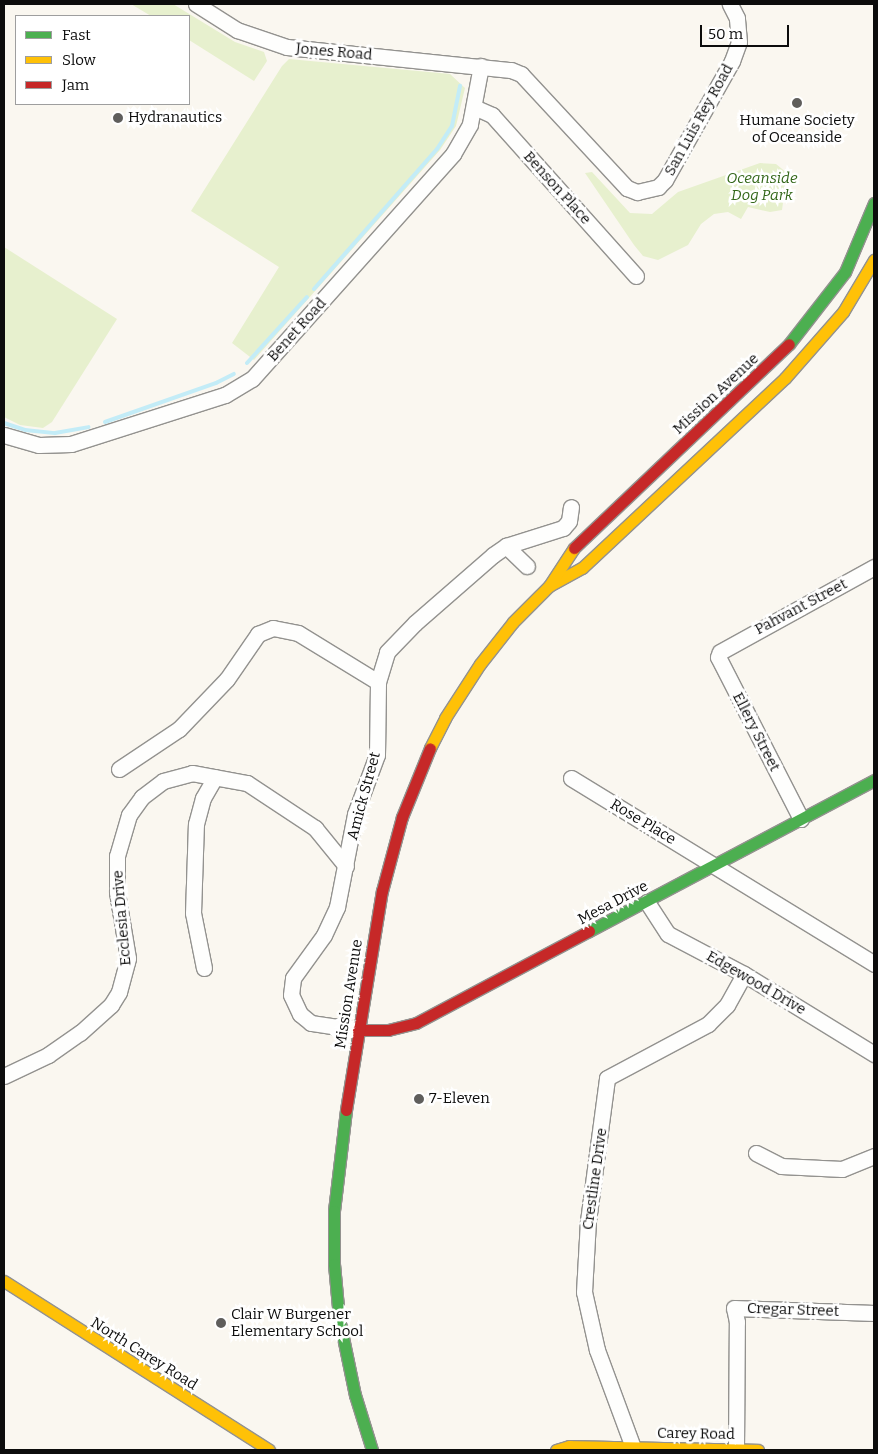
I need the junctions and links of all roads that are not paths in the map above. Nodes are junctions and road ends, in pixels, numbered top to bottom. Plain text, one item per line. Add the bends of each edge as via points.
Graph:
1 (196, 4) edge
2 (730, 4) edge
3 (481, 66) junction
4 (474, 108) junction
5 (874, 203) edge
6 (874, 260) edge
7 (636, 276) dead end
8 (4, 435) edge
9 (571, 507) dead end
10 (506, 546) junction
11 (527, 566) dead end
12 (874, 567) edge
13 (549, 586) junction
14 (727, 646) joint
15 (378, 682) junction
16 (119, 769) dead end
17 (214, 777) junction
18 (571, 778) dead end
19 (874, 780) edge
20 (801, 819) junction
21 (714, 865) junction
22 (346, 866) junction
23 (647, 902) junction
24 (874, 964) edge
25 (204, 968) dead end
26 (744, 974) junction
27 (358, 1030) junction
28 (874, 1054) edge
29 (4, 1076) edge
30 (756, 1153) dead end
31 (874, 1156) edge
32 (4, 1281) edge
33 (874, 1312) edge
34 (633, 1449) edge
35 (269, 1450) edge
36 (372, 1450) edge
37 (556, 1450) edge
38 (736, 1450) edge
39 (758, 1450) edge

1 - 3 street, Jones Road via 237,30 287,47
2 - 3 street, San Luis Rey Road via 737,18 739,42 732,61 658,187 637,192 627,188 521,74
3 - 4 street, Benet Road
4 - 7 street, Benson Place via 492,115
4 - 8 street, Benet Road via 470,124 453,154 252,379 225,395 72,444 39,445
5 - 13 main road, Mission Avenue via 845,272 802,329 778,357 567,554
6 - 13 main road, Mission Avenue via 843,312 785,378 582,568
9 - 10 street, Amick Street via 569,521 563,528
10 - 11 street
10 - 15 street, Amick Street via 415,623 394,645 388,652
12 - 14 street, Pahvant Street
13 - 27 main road, Mission Avenue via 513,622 480,664 445,718 420,769 388,866
14 - 20 street, Ellery Street via 718,657
15 - 16 street via 298,633 273,628 258,634 217,692 179,728
15 - 22 street, Amick Street via 377,755 355,814
17 - 22 street, Ecclesia Drive via 247,783 266,793 315,828
17 - 25 street via 203,798 196,824 192,913
17 - 29 street, Ecclesia Drive via 192,773 163,781 142,797 129,815 117,856 117,892 128,958 119,992 111,1005 80,1034 48,1055
18 - 21 street, Rose Place
19 - 20 main road, Mesa Drive
20 - 21 main road, Mesa Drive
21 - 23 main road, Mesa Drive
21 - 24 street, Rose Place
22 - 27 street, Amick Street via 337,907 324,935 293,978 291,995 300,1014 311,1023
23 - 26 street, Edgewood Drive via 668,934
23 - 27 main road, Mesa Drive via 416,1023 388,1030
26 - 28 street, Edgewood Drive
26 - 34 street, Crestline Drive via 727,1005 708,1024 607,1078 588,1221 584,1292 597,1350
27 - 36 main road, Mission Avenue via 336,1184 334,1264 345,1352
30 - 31 street via 781,1166 842,1169
32 - 35 main road, North Carey Road
33 - 38 street, Cregar Street via 734,1308 737,1322
34 - 37 main road via 569,1446
34 - 38 main road, Carey Road
38 - 39 main road, Carey Road

